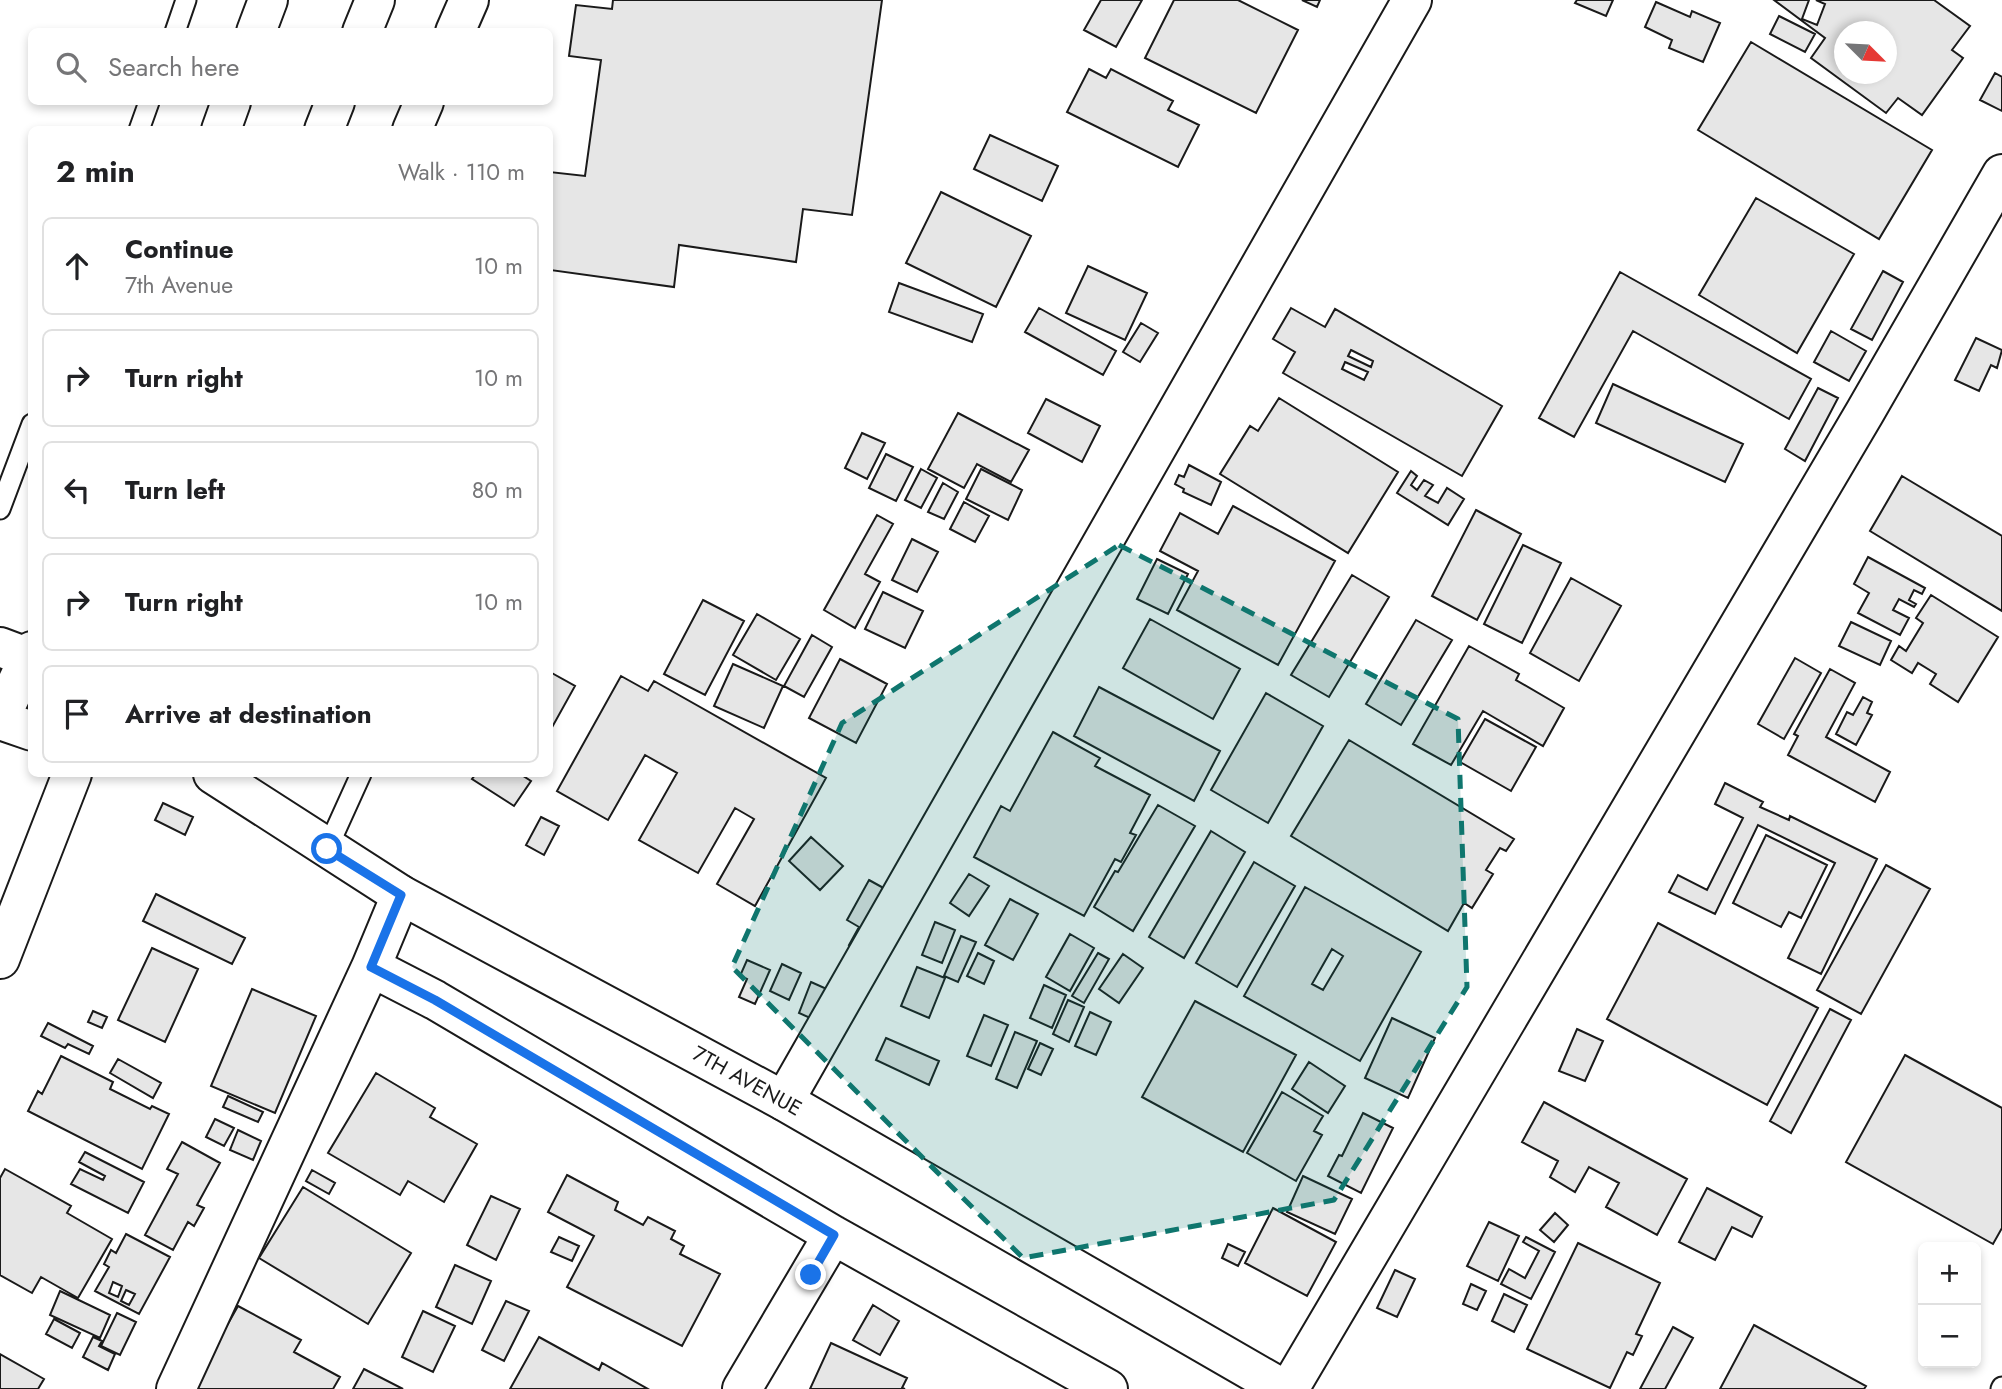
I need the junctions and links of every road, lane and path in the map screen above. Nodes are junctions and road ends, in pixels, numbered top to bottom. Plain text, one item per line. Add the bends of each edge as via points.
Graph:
1 (186, 0) edge
2 (268, 0) edge
3 (375, 0) edge
4 (469, 0) edge
5 (1412, 0) edge
6 (176, 28) edge
7 (258, 28) edge
8 (364, 28) edge
9 (457, 28) edge
10 (148, 105) edge
11 (230, 105) edge
12 (334, 105) edge
13 (423, 105) edge
14 (140, 126) edge
15 (222, 126) edge
16 (326, 126) edge
17 (414, 126) edge
18 (2002, 174) edge
19 (28, 435) edge
20 (0, 509) edge
21 (23, 653) edge
22 (0, 719) edge
23 (28, 730) edge
24 (71, 777) edge
25 (218, 777) edge
26 (360, 777) edge
27 (327, 849) junction
28 (401, 895) junction
29 (0, 959) edge
30 (371, 967) junction
31 (785, 1101) junction
32 (834, 1235) junction
33 (176, 1389) edge
34 (742, 1389) edge
35 (1108, 1389) edge
36 (1283, 1389) edge
37 (1289, 1389) edge

1 - 6 lane
2 - 7 street
3 - 8 street
4 - 9 street
5 - 31 street
10 - 14 lane
11 - 15 street
12 - 16 street
13 - 17 street
18 - 37 street
19 - 20 lane
21 - 22 street
22 - 23 street
24 - 29 street
25 - 27 street, 7TH AVENUE
26 - 27 lane
27 - 28 street, 7TH AVENUE
28 - 30 street
28 - 31 street, 7TH AVENUE
30 - 32 street via 435,1000
30 - 33 street
31 - 36 street, 7TH AVENUE
32 - 34 street
32 - 35 street

